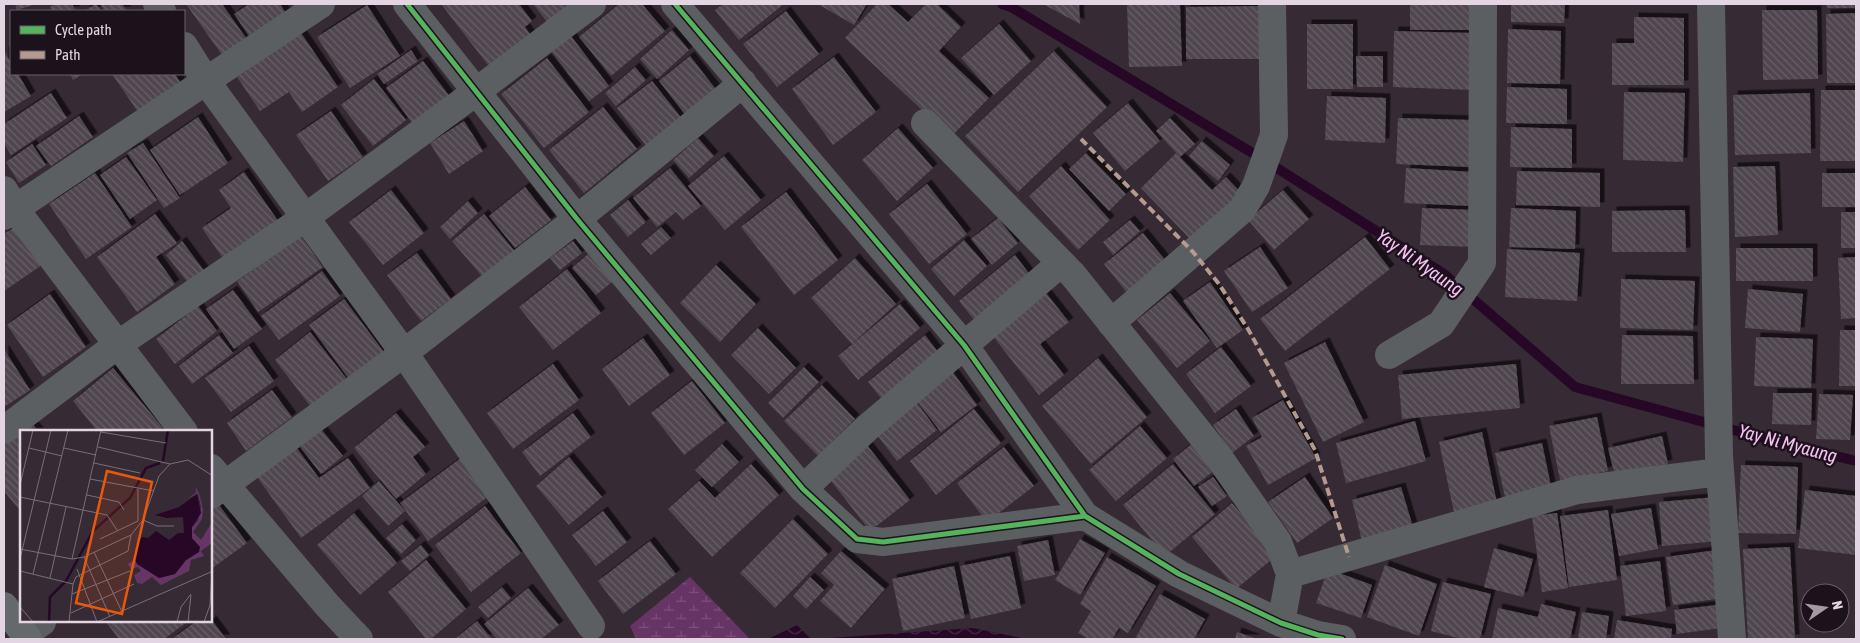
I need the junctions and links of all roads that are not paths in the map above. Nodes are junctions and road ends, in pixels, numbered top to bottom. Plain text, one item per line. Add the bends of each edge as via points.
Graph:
1 (321, 4) edge
2 (407, 4) edge
3 (592, 4) edge
4 (675, 4) edge
5 (1272, 4) edge
6 (1483, 4) edge
7 (1711, 4) edge
8 (185, 48) edge
9 (206, 81) junction
10 (743, 83) junction
11 (477, 91) junction
12 (925, 123) dead end
13 (8, 205) edge
14 (306, 217) junction
15 (577, 219) junction
16 (1061, 263) junction
17 (1111, 323) junction
18 (964, 345) junction
19 (117, 346) junction
20 (404, 353) junction
21 (1389, 354) dead end
22 (4, 430) edge
23 (182, 430) edge
24 (1719, 464) junction
25 (216, 483) edge
26 (803, 489) junction
27 (1085, 516) junction
28 (1290, 574) junction
29 (4, 606) edge
30 (20, 621) edge
31 (22, 623) edge
32 (1281, 623) junction
33 (591, 626) dead end
34 (32, 632) edge
35 (1326, 638) edge
36 (359, 639) edge
37 (1732, 639) edge

1 - 9 street
2 - 11 street
3 - 11 street
4 - 10 street
5 - 17 street via 1274,135 1256,186 1242,210
6 - 21 street via 1482,263 1441,324
7 - 24 street
8 - 9 street
9 - 13 street
9 - 14 street
10 - 15 street
10 - 18 street
11 - 14 street
11 - 15 street
12 - 16 street
13 - 19 street
14 - 19 street
14 - 20 street
15 - 20 street
15 - 26 street
16 - 17 street
16 - 18 street
17 - 28 street via 1218,456 1278,542
18 - 26 street via 867,428
18 - 27 street
19 - 22 street
19 - 23 street
20 - 25 street
20 - 33 street
24 - 28 street via 1577,490
24 - 37 street
25 - 36 street
26 - 27 street via 857,539 883,542
27 - 32 street via 1179,574
28 - 32 street
29 - 30 main road
31 - 34 main road
32 - 35 street

